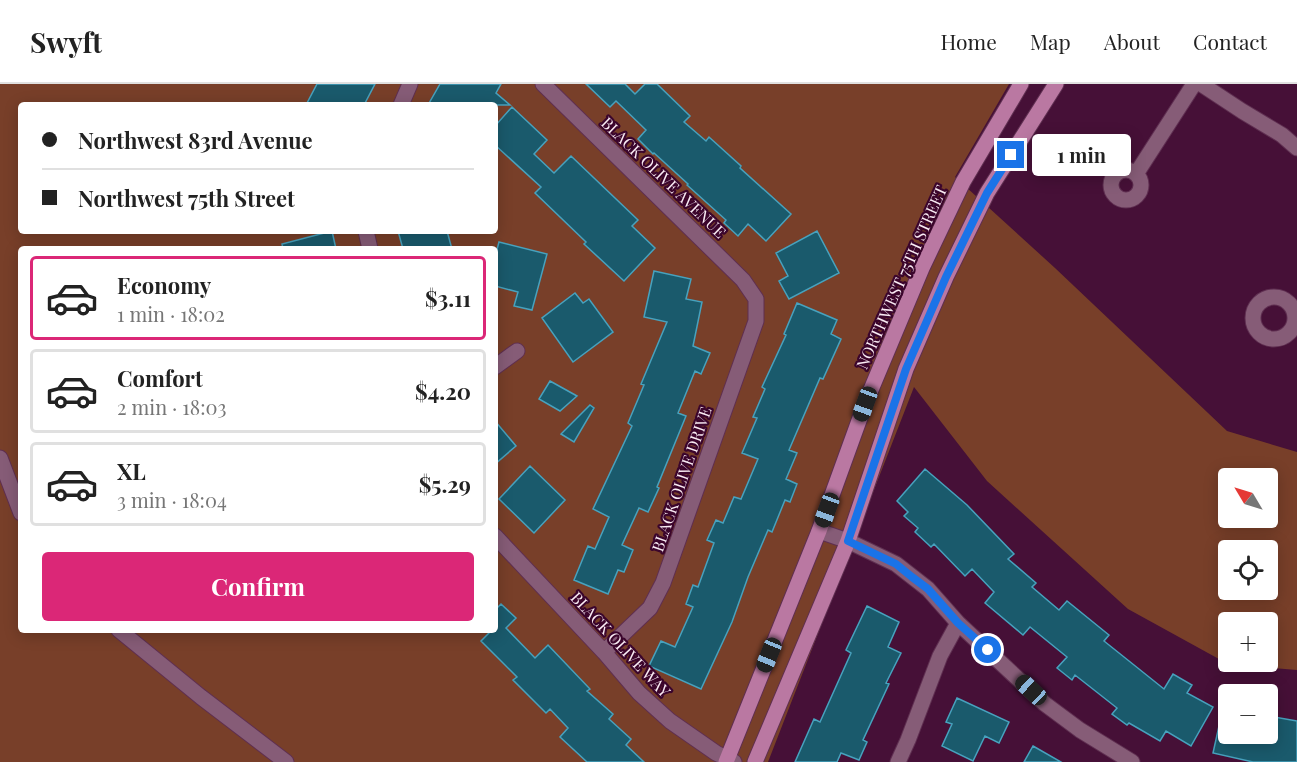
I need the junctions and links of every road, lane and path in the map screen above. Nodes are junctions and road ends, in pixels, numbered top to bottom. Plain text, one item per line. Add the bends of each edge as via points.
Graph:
1 (410, 84) edge
2 (543, 84) edge
3 (1021, 84) edge
4 (1056, 84) edge
5 (1194, 84) edge
6 (1201, 84) edge
7 (402, 102) edge
8 (1297, 148) edge
9 (1136, 174) dead end
10 (756, 299) joint
11 (516, 351) dead end
12 (498, 365) edge
13 (0, 458) edge
14 (18, 505) edge
15 (819, 531) junction
16 (498, 539) edge
17 (848, 541) junction
18 (958, 623) junction
19 (123, 633) edge
20 (604, 652) junction
21 (729, 761) edge
22 (286, 762) edge
23 (755, 762) edge
24 (898, 762) edge
25 (1132, 762) edge

1 - 7 street
2 - 10 street, BLACK OLIVE AVENUE via 743,280
3 - 15 street, NORTHWEST 75TH STREET via 963,182 922,268 865,404
4 - 17 street via 987,193 946,277 906,369
5 - 9 street
6 - 8 street
10 - 20 street, BLACK OLIVE DRIVE via 756,321 663,584 650,608
11 - 12 street
13 - 14 street
15 - 17 street
15 - 21 street, NORTHWEST 75TH STREET
16 - 20 street, BLACK OLIVE WAY
17 - 18 street via 896,564 928,589
17 - 23 street
18 - 24 street via 940,656
18 - 25 street via 1045,704
19 - 22 street
20 - 21 street, BLACK OLIVE WAY via 639,693 670,721

